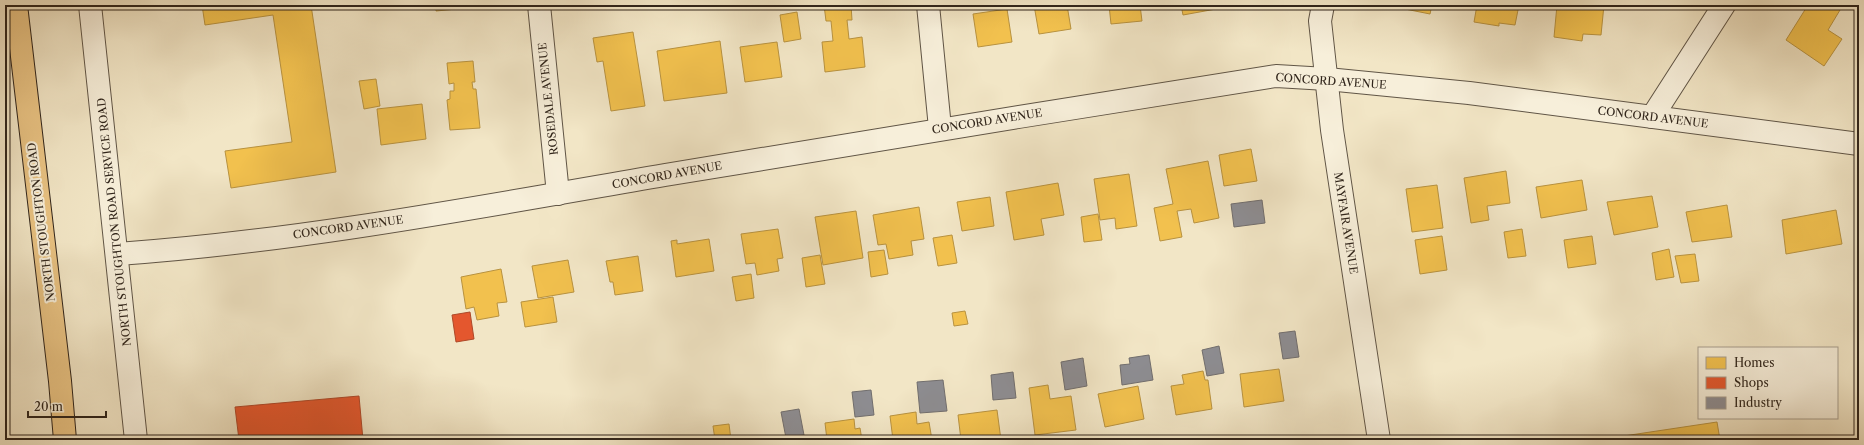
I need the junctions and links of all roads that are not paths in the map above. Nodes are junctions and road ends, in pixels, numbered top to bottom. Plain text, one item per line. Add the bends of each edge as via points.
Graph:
1 (16, 5) edge
2 (90, 5) edge
3 (539, 5) edge
4 (928, 5) edge
5 (1323, 5) edge
6 (1724, 5) edge
7 (1327, 79) junction
8 (1652, 116) junction
9 (940, 128) junction
10 (1859, 144) edge
11 (558, 194) junction
12 (118, 254) junction
13 (65, 440) edge
14 (136, 440) edge
15 (1380, 440) edge

1 - 13 main road, NORTH STOUGHTON ROAD
2 - 12 street, NORTH STOUGHTON ROAD SERVICE ROAD
3 - 11 street, ROSEDALE AVENUE
4 - 9 street
5 - 7 street, MAYFAIR AVENUE via 1320,21
6 - 8 street
7 - 8 street, CONCORD AVENUE via 1469,93
7 - 9 street, CONCORD AVENUE via 1276,76
7 - 15 street, MAYFAIR AVENUE via 1332,130
8 - 10 street, CONCORD AVENUE
9 - 11 street, CONCORD AVENUE
11 - 12 street, CONCORD AVENUE via 344,229 159,252
12 - 14 street, NORTH STOUGHTON ROAD SERVICE ROAD

